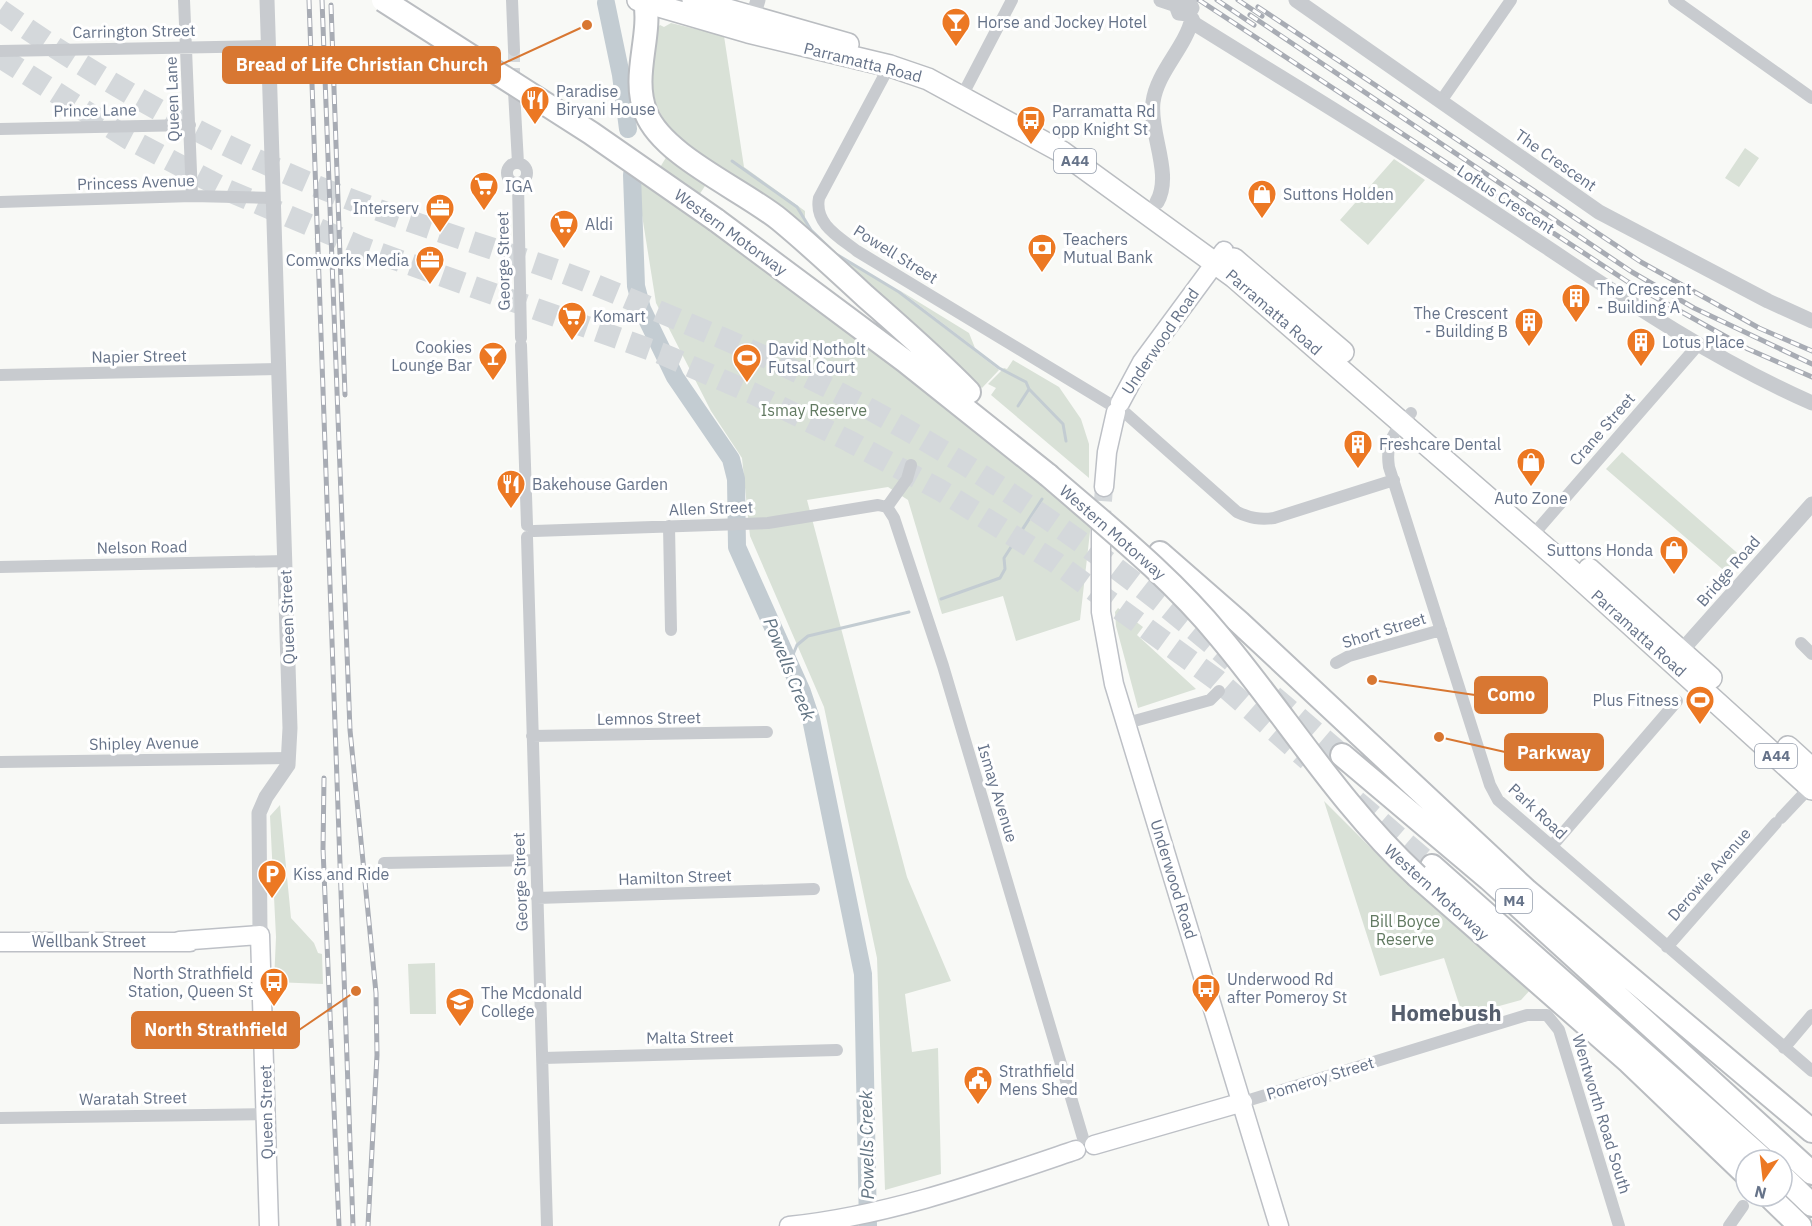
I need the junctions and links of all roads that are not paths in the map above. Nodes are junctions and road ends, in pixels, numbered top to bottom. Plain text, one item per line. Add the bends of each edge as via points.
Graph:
1 (184, 0) edge
2 (267, 0) edge
3 (383, 0) edge
4 (409, 0) edge
5 (512, 0) edge
6 (693, 0) edge
7 (1012, 0) edge
8 (1161, 0) edge
9 (1296, 0) edge
10 (1511, 0) edge
11 (1674, 0) edge
12 (643, 1) edge
13 (1185, 7) edge
14 (753, 16) edge
15 (187, 46) junction
16 (268, 46) junction
17 (514, 50) tunnel mouth
18 (0, 51) edge
19 (892, 62) junction
20 (514, 91) tunnel mouth
21 (965, 91) junction
22 (1812, 98) edge
23 (1441, 101) junction
24 (190, 125) junction
25 (0, 129) edge
26 (192, 196) junction
27 (273, 198) junction
28 (0, 202) edge
29 (1156, 202) junction
30 (719, 215) junction
31 (1220, 257) junction
32 (1812, 321) edge
33 (1698, 345) junction
34 (278, 369) junction
35 (0, 375) edge
36 (969, 392) junction
37 (1812, 403) edge
38 (1118, 408) junction
39 (1406, 418) junction
40 (911, 465) dead end
41 (1052, 469) junction
42 (1394, 480) junction
43 (1104, 487) tunnel mouth
44 (1812, 504) edge
45 (887, 507) junction
46 (669, 526) junction
47 (1101, 528) tunnel mouth
48 (529, 531) junction
49 (1536, 532) junction
50 (285, 561) junction
51 (0, 567) edge
52 (671, 630) dead end
53 (1441, 630) junction
54 (1801, 644) dead end
55 (1812, 654) edge
56 (1676, 657) junction
57 (1336, 663) dead end
58 (1219, 691) dead end
59 (1677, 701) dead end
60 (1127, 723) junction
61 (767, 732) dead end
62 (532, 736) junction
63 (1342, 755) tunnel mouth
64 (289, 758) junction
65 (0, 762) edge
66 (1811, 783) edge
67 (1552, 846) junction
68 (536, 860) junction
69 (384, 863) dead end
70 (1425, 871) junction
71 (814, 889) dead end
72 (537, 898) junction
73 (260, 937) junction
74 (179, 941) junction
75 (0, 942) edge
76 (240, 945) junction
77 (1667, 947) junction
78 (1600, 955) junction
79 (262, 959) junction
80 (1547, 1015) joint
81 (1812, 1015) edge
82 (1784, 1048) junction
83 (837, 1050) dead end
84 (543, 1058) junction
85 (1812, 1071) edge
86 (1243, 1102) junction
87 (1812, 1112) edge
88 (266, 1114) junction
89 (0, 1118) edge
90 (1812, 1131) edge
91 (1084, 1145) junction
92 (1750, 1148) edge
93 (1734, 1163) edge
94 (1812, 1173) edge
95 (1794, 1188) edge
96 (1812, 1205) edge
97 (1742, 1208) edge
98 (1781, 1208) edge
99 (269, 1226) edge
100 (547, 1226) edge
101 (789, 1226) edge
102 (1279, 1226) edge
103 (1619, 1226) edge
104 (1729, 1226) edge
105 (1800, 1226) edge

1 - 15 street, Queen Lane
2 - 16 street, Queen Street
3 - 30 highway, Western Motorway, bridge
4 - 30 highway, Western Motorway via 533,79
5 - 17 street
6 - 14 highway, Parramatta Road / A44
7 - 21 street
8 - 13 street, Loftus Crescent
9 - 23 street, The Crescent
10 - 23 street
11 - 22 street
12 - 14 highway, Parramatta Road / A44
12 - 36 highway via 640,88 650,122 667,144 792,230
13 - 29 street via 1153,103 1161,178 1161,194
13 - 33 street, Loftus Crescent via 1202,28 1345,114
14 - 19 highway, Parramatta Road / A44
15 - 16 street, Carrington Street
15 - 18 street, Carrington Street
15 - 24 street, Queen Lane
16 - 27 street, Queen Street
19 - 21 highway, Parramatta Road / A44
19 - 38 street, Powell Street via 819,198 821,219 857,251
20 - 48 street, George Street via 518,163 527,172 526,178 518,183
21 - 29 highway, Parramatta Road / A44 via 1084,152
21 - 31 highway, Parramatta Road / A44
23 - 32 street, The Crescent via 1599,212
24 - 25 street, Prince Lane
24 - 26 street, Queen Lane
26 - 27 street, Princess Avenue
26 - 28 street, Princess Avenue
27 - 34 street, Queen Street
29 - 31 highway, Parramatta Road / A44
30 - 36 highway, Western Motorway
30 - 41 highway, Western Motorway via 905,361
31 - 38 main road, Underwood Road via 1142,362
31 - 39 highway, Parramatta Road / A44 via 1257,277
33 - 37 street, Loftus Crescent
33 - 49 street, Crane Street
34 - 35 street, Napier Street
34 - 50 street, Queen Street
36 - 41 highway, Western Motorway
38 - 42 street, Powell Street via 1238,512 1261,520
38 - 43 main road, Underwood Road via 1107,452
39 - 42 street, Park Road via 1391,435 1387,455
39 - 49 highway, Parramatta Road / A44
40 - 45 street via 908,479
41 - 70 highway, Western Motorway, bridge via 1183,595 1221,638 1360,820
41 - 78 highway, Western Motorway via 1160,553 1239,622
42 - 53 street, Park Road
44 - 56 street, Bridge Road
45 - 46 street, Allen Street via 878,505 771,522
45 - 91 street, Ismay Avenue via 943,666
46 - 48 street, Allen Street
46 - 52 street
47 - 60 main road, Underwood Road via 1101,612 1112,673
48 - 62 street, George Street
49 - 56 highway, Parramatta Road / A44
50 - 51 street, Nelson Road
50 - 64 street, Queen Street
53 - 57 street, Short Street
53 - 67 street, Park Road via 1490,785 1498,800
54 - 55 street
56 - 66 highway, Parramatta Road / A44
58 - 60 street via 1210,700
59 - 67 street
60 - 86 main road, Underwood Road
61 - 62 street, Lemnos Street
62 - 68 street, George Street
63 - 94 highway, M4 via 1489,879
64 - 65 street, Shipley Avenue
64 - 73 street, Queen Street via 259,813
66 - 77 street, Derowie Avenue
67 - 77 street, Park Road
68 - 69 street
68 - 72 street, George Street
70 - 92 highway, Western Motorway / M4
70 - 93 highway, Western Motorway
71 - 72 street, Hamilton Street
72 - 84 street, George Street
73 - 74 main road, Wellbank Street
73 - 76 main road, Wellbank Street
73 - 79 main road, Queen Street
74 - 75 main road, Wellbank Street
74 - 76 main road, Wellbank Street
76 - 79 main road
77 - 82 street, Park Road
78 - 87 highway
78 - 90 highway, Western Motorway
79 - 88 main road, Queen Street
80 - 86 street, Pomeroy Street via 1527,1015
80 - 103 street, Wentworth Road South via 1559,1030
81 - 82 street
82 - 85 street, Park Road
83 - 84 street, Malta Street
84 - 100 street, George Street
86 - 91 main road, Pomeroy Street
86 - 102 main road, Underwood Road
88 - 89 street, Waratah Street
88 - 99 main road, Queen Street
91 - 101 main road, Pomeroy Street via 880,1211
95 - 96 highway
97 - 104 street
98 - 105 highway

